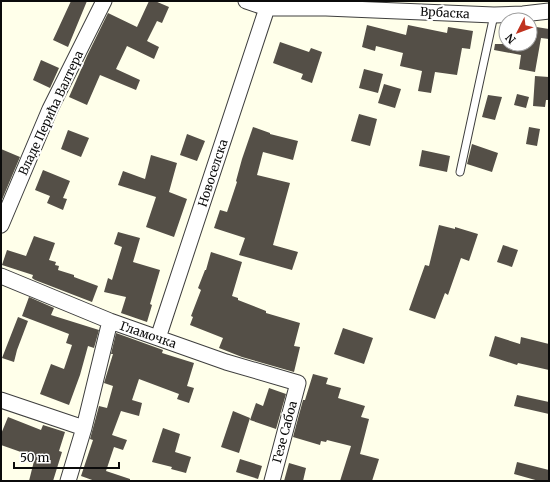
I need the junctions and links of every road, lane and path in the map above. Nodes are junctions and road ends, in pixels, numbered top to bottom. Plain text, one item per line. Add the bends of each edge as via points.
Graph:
1 (104, 1) edge
2 (246, 1) edge
3 (267, 8) junction
4 (549, 11) edge
5 (494, 15) junction
6 (460, 172) dead end
7 (1, 225) edge
8 (1, 276) edge
9 (110, 321) junction
10 (158, 338) junction
11 (298, 383) joint
12 (1, 400) edge
13 (84, 428) junction
14 (68, 481) edge
15 (272, 481) edge

1 - 7 street, Владе Перића Валтера via 50,109
2 - 3 street, Врбаска
3 - 5 street, Врбаска
3 - 10 street, Новоселска
4 - 5 street, Врбаска
5 - 6 lane
8 - 9 street, Гламочка
9 - 10 street, Гламочка
9 - 13 street
10 - 11 street, Гламочка via 226,362
11 - 15 street, Гезе Сабоа
12 - 13 street
13 - 14 street

